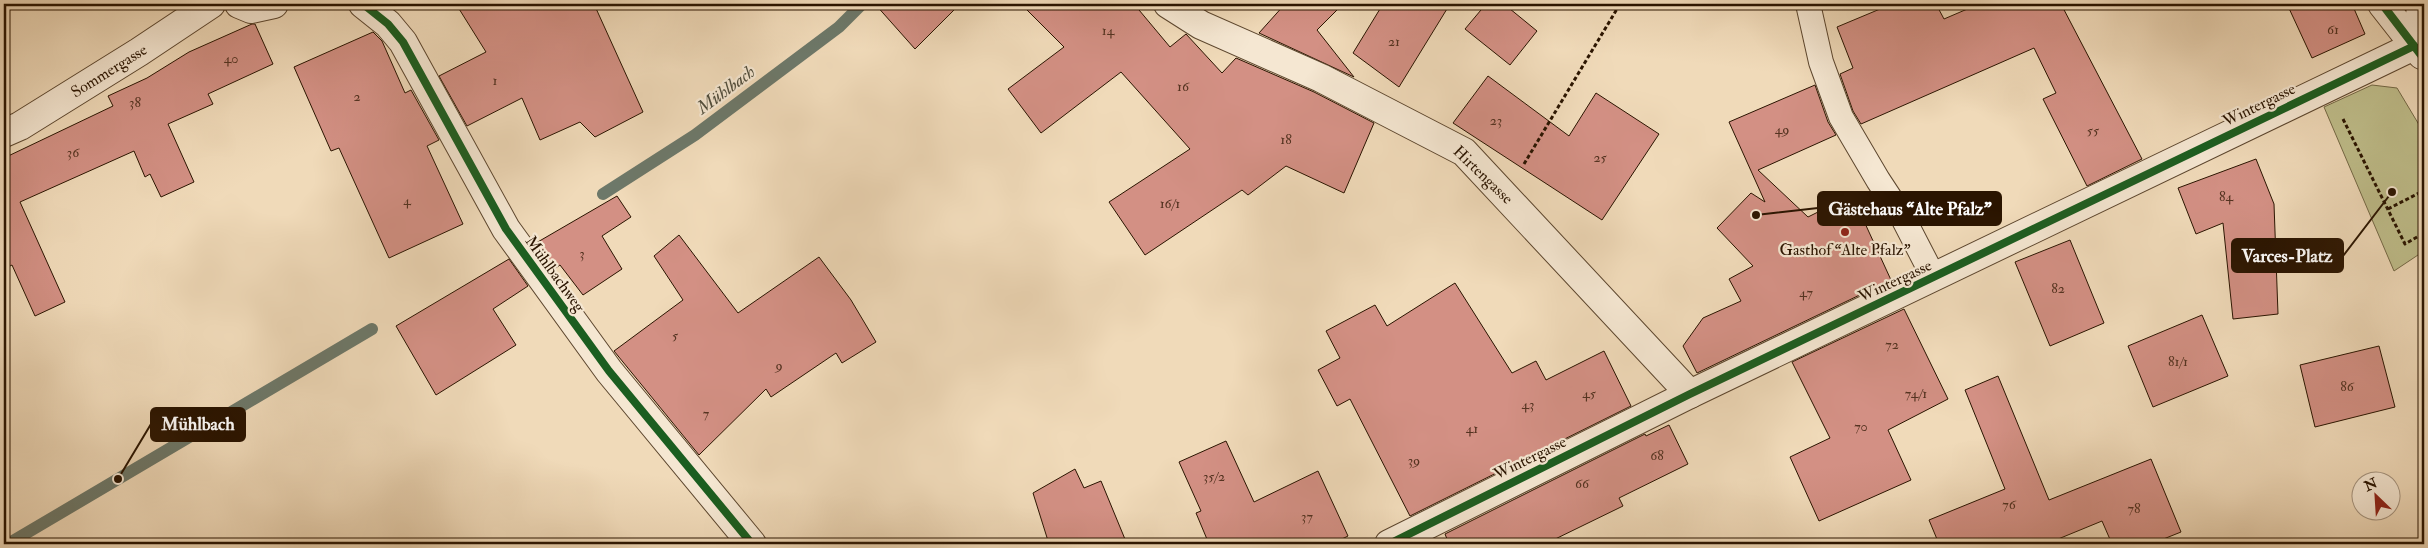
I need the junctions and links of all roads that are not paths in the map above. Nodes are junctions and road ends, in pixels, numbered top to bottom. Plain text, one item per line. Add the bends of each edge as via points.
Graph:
1 (211, 4) edge
2 (238, 4) edge
3 (274, 4) edge
4 (363, 4) edge
5 (1168, 4) edge
6 (1808, 4) edge
7 (2382, 4) edge
8 (2422, 4) edge
9 (2419, 52) edge
10 (9, 126) edge
11 (1934, 278) junction
12 (1690, 394) junction
13 (752, 544) edge
14 (1388, 544) edge

1 - 10 street, Sommergasse via 139,52
2 - 3 street via 251,9
4 - 13 street, Mühlbachweg via 388,24 403,42 506,229 609,372
5 - 12 street, Hirtengasse via 1201,25 1321,78 1456,147 1505,195
6 - 11 lane via 1821,62 1841,117 1904,218
7 - 9 street
8 - 9 street
9 - 11 street, Wintergasse via 2327,88
11 - 12 street, Wintergasse
12 - 14 street, Wintergasse

